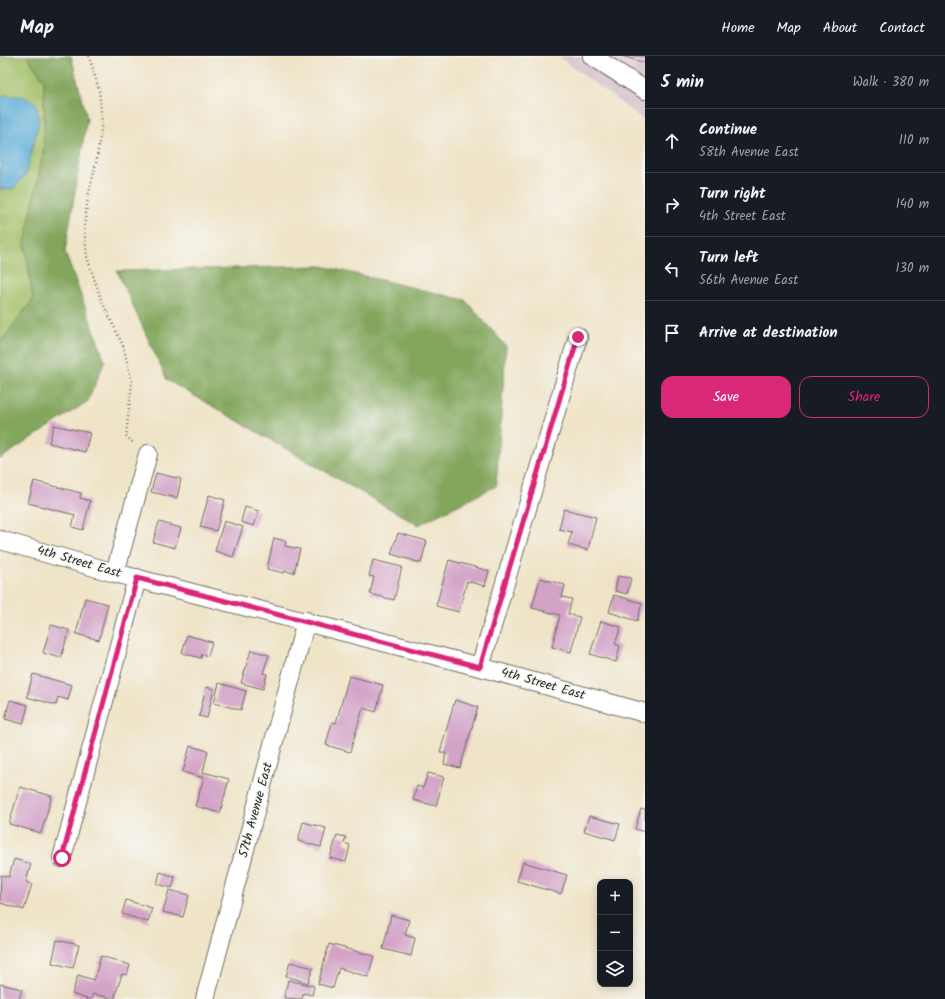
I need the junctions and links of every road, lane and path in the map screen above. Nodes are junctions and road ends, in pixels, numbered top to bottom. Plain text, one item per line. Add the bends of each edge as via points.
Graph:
1 (90, 56) edge
2 (595, 57) edge
3 (645, 90) edge
4 (578, 337) dead end
5 (148, 454) joint
6 (0, 540) edge
7 (115, 573) junction
8 (137, 578) junction
9 (306, 621) junction
10 (480, 667) junction
11 (645, 713) edge
12 (62, 858) dead end
13 (205, 999) edge

1 - 5 path via 99,90 102,122 84,228 87,257 101,299 124,346 132,382 126,436
2 - 3 street
4 - 10 street
5 - 7 street
6 - 7 street, 4th Street East
7 - 8 street, 4th Street East
8 - 9 street, 4th Street East
8 - 12 street
9 - 10 street, 4th Street East
9 - 13 street, 57th Avenue East
10 - 11 street, 4th Street East

